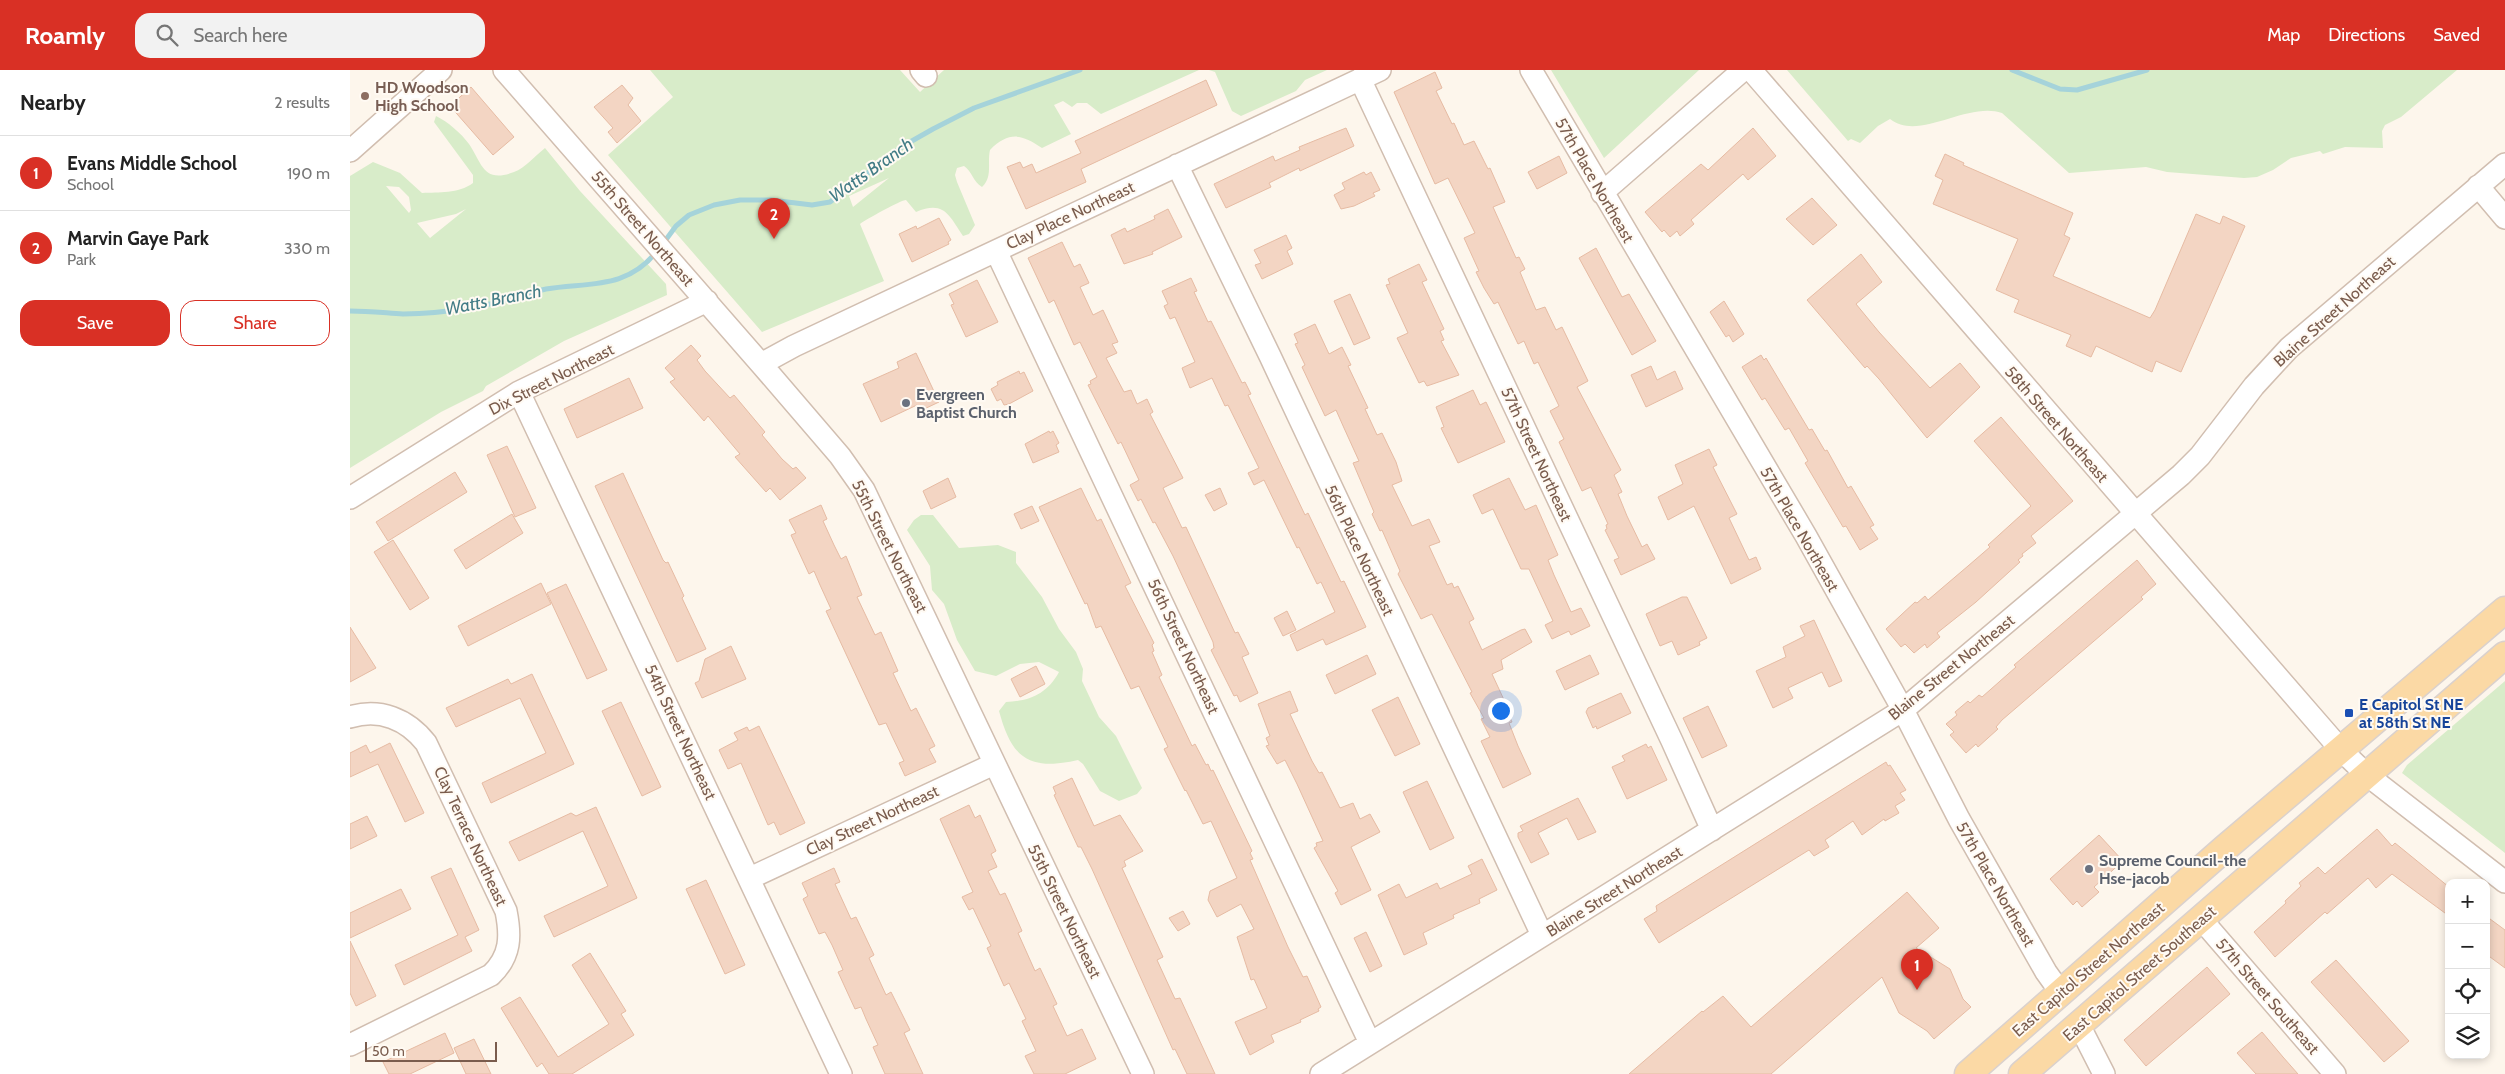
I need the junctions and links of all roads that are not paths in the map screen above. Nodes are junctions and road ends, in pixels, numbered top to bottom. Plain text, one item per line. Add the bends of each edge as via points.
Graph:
1 (442, 70) edge
2 (504, 70) edge
3 (1380, 70) edge
4 (1531, 70) edge
5 (1743, 70) edge
6 (1751, 70) edge
7 (1360, 79) junction
8 (350, 151) edge
9 (2505, 164) edge
10 (1177, 165) junction
11 (2478, 186) junction
12 (1602, 193) junction
13 (2505, 218) edge
14 (996, 251) junction
15 (707, 301) junction
16 (761, 364) junction
17 (520, 392) junction
18 (350, 498) edge
19 (2134, 513) junction
20 (2505, 610) edge
21 (2505, 655) edge
22 (1903, 710) junction
23 (350, 716) edge
24 (2342, 751) junction
25 (994, 764) junction
26 (2367, 775) junction
27 (1712, 830) junction
28 (750, 878) junction
29 (2505, 882) edge
30 (2201, 919) junction
31 (1542, 936) junction
32 (2061, 993) junction
33 (2079, 1025) junction
34 (1370, 1043) junction
35 (350, 1045) edge
36 (841, 1074) edge
37 (1143, 1074) edge
38 (1321, 1074) edge
39 (1968, 1074) edge
40 (2022, 1074) edge
41 (2104, 1074) edge
42 (2335, 1074) edge

1 - 8 street
2 - 15 street, 55th Street Northeast
3 - 7 street, Clay Place Northeast
4 - 12 street, 57th Place Northeast
5 - 12 street
6 - 19 street, 58th Street Northeast
7 - 10 street, Clay Place Northeast
7 - 27 street, 57th Street Northeast
9 - 11 street, Blaine Street Northeast
10 - 14 street, Clay Place Northeast
10 - 31 street, 56th Place Northeast
11 - 13 street
11 - 19 street, Blaine Street Northeast via 2289,348 2254,386 2200,456
12 - 22 street, 57th Place Northeast via 1806,536
14 - 16 street, Clay Place Northeast
14 - 34 street, 56th Street Northeast
15 - 16 street, 55th Street Northeast
15 - 17 street, Dix Street Northeast
16 - 25 street, 55th Street Northeast via 840,456 864,490
17 - 18 street, Dix Street Northeast
17 - 28 street, 54th Street Northeast
19 - 22 street, Blaine Street Northeast
19 - 24 street, 58th Street Northeast
20 - 24 main road, East Capitol Street Northeast
21 - 26 main road, East Capitol Street Southeast
22 - 27 street, Blaine Street Northeast
22 - 32 street, 57th Place Northeast via 1959,819
23 - 35 street, Clay Terrace Northeast via 370,713 401,720 426,743 506,911 511,937 505,956 491,975
24 - 26 street, 58th Street Northeast
24 - 32 main road, East Capitol Street Northeast via 2224,849
25 - 28 street, Clay Street Northeast
25 - 37 street, 55th Street Northeast
26 - 29 street, 58th Street Northeast
26 - 30 main road, East Capitol Street Southeast
27 - 31 street, Blaine Street Northeast
28 - 36 street, 54th Street Northeast
30 - 33 main road, East Capitol Street Southeast
30 - 42 street, 57th Street Southeast
31 - 34 street, Blaine Street Northeast
32 - 39 main road, East Capitol Street Northeast
33 - 40 main road, East Capitol Street Southeast
33 - 41 street
34 - 38 street, Blaine Street Northeast

